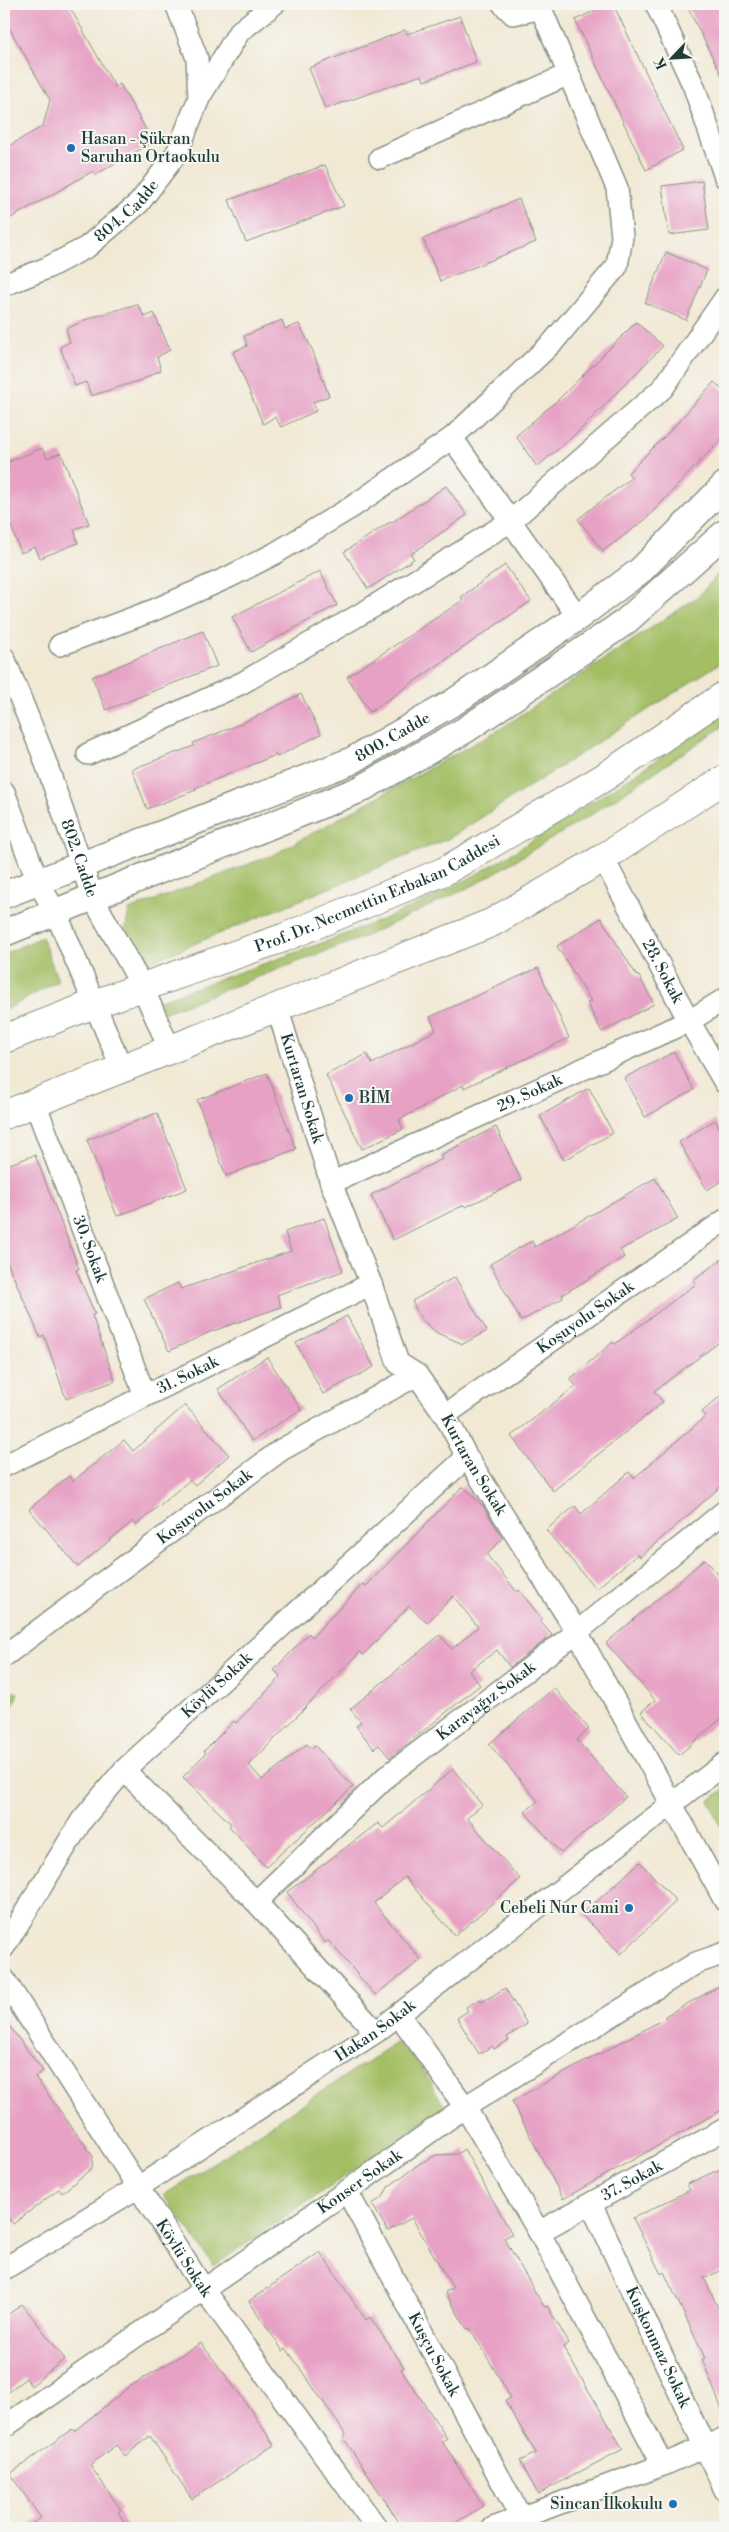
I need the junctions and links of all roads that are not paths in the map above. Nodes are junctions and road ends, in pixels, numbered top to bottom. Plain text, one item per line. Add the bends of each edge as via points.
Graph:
1 (176, 4) edge
2 (274, 4) edge
3 (503, 4) edge
4 (532, 4) edge
5 (539, 4) edge
6 (656, 4) edge
7 (569, 74) junction
8 (199, 98) junction
9 (380, 158) dead end
10 (725, 177) edge
11 (4, 285) edge
12 (725, 298) edge
13 (452, 438) junction
14 (725, 485) edge
15 (511, 520) junction
16 (725, 533) edge
17 (578, 617) junction
18 (60, 645) dead end
19 (4, 658) edge
20 (725, 695) edge
21 (88, 754) dead end
22 (725, 779) edge
23 (4, 792) edge
24 (603, 858) junction
25 (83, 866) junction
26 (38, 882) junction
27 (4, 895) edge
28 (94, 898) junction
29 (56, 912) junction
30 (4, 933) edge
31 (143, 988) junction
32 (725, 999) edge
33 (94, 1004) junction
34 (277, 1007) junction
35 (689, 1021) junction
36 (4, 1039) edge
37 (170, 1050) junction
38 (122, 1069) junction
39 (725, 1083) edge
40 (35, 1103) junction
41 (4, 1116) edge
42 (331, 1183) junction
43 (725, 1220) edge
44 (372, 1284) junction
45 (417, 1375) junction
46 (145, 1396) junction
47 (445, 1415) junction
48 (467, 1456) junction
49 (4, 1466) edge
50 (725, 1511) edge
51 (578, 1632) junction
52 (4, 1656) edge
53 (725, 1763) edge
54 (124, 1770) junction
55 (673, 1804) junction
56 (725, 1901) edge
57 (256, 1902) junction
58 (4, 1946) edge
59 (725, 1953) edge
60 (4, 1979) edge
61 (399, 2015) junction
62 (376, 2032) junction
63 (465, 2107) junction
64 (725, 2129) edge
65 (137, 2188) junction
66 (347, 2191) junction
67 (591, 2204) junction
68 (539, 2232) junction
69 (4, 2269) edge
70 (204, 2288) junction
71 (4, 2427) edge
72 (725, 2438) edge
73 (706, 2447) junction
74 (663, 2465) junction
75 (725, 2490) edge
76 (520, 2516) junction
77 (377, 2528) edge
78 (493, 2528) edge

1 - 8 street, 804. Cadde via 197,58
2 - 8 street via 239,32
3 - 4 street via 512,14 529,10
5 - 7 street
6 - 10 street via 694,87
7 - 9 street
7 - 13 street via 617,188 622,237 617,266 553,342
8 - 11 street, 804. Cadde via 176,153 139,203 87,247
12 - 15 street via 663,388
13 - 15 street
13 - 18 street via 352,507 274,554 154,610
14 - 17 street, 800. Cadde via 641,570
15 - 17 street
15 - 21 street via 371,608 242,683
16 - 28 street, 800. Cadde via 625,622 465,730 361,789
17 - 25 street, 800. Cadde via 454,702 351,761
19 - 25 street, 802. Cadde
20 - 31 main road, Prof. Dr. Necmettin Erbakan Caddesi via 603,778 445,871 283,938
22 - 24 main road
23 - 26 street
24 - 34 main road via 491,922
24 - 35 street, 28. Sokak
25 - 26 street, 800. Cadde
25 - 28 street, 802. Cadde
26 - 27 street, 800. Cadde
26 - 29 street
28 - 29 street, 800. Cadde
28 - 31 street, 802. Cadde
29 - 30 street, 800. Cadde
29 - 33 street
31 - 33 main road, Prof. Dr. Necmettin Erbakan Caddesi
31 - 37 street, 802. Cadde
32 - 35 street, 29. Sokak
33 - 36 main road, Prof. Dr. Necmettin Erbakan Caddesi
33 - 38 street
34 - 37 main road
34 - 42 street, Kurtaran Sokak
35 - 39 street, 28. Sokak
35 - 42 street, 29. Sokak
37 - 38 main road
38 - 40 main road
40 - 41 main road
40 - 46 street, 30. Sokak
42 - 44 street, Kurtaran Sokak
43 - 47 street, Koşuyolu Sokak
44 - 45 street, Kurtaran Sokak via 398,1363
44 - 46 street, 31. Sokak
45 - 47 street, Kurtaran Sokak
45 - 52 street, Koşuyolu Sokak via 281,1450
46 - 49 street, 31. Sokak
47 - 48 street, Kurtaran Sokak
48 - 51 street, Kurtaran Sokak
48 - 54 street, Köylü Sokak
50 - 51 street, Karayağız Sokak
51 - 55 street, Kurtaran Sokak
51 - 57 street, Karayağız Sokak via 387,1776
53 - 55 street, Hakan Sokak
54 - 57 street
54 - 58 street, Köylü Sokak via 82,1820
55 - 56 street, Kurtaran Sokak
55 - 61 street, Hakan Sokak
57 - 62 street
59 - 63 street, Konser Sokak via 696,1963
60 - 65 street, Köylü Sokak
61 - 62 street, Hakan Sokak
61 - 63 street
62 - 65 street, Hakan Sokak
63 - 66 street, Konser Sokak
63 - 68 street
64 - 67 street, 37. Sokak
65 - 69 street, Hakan Sokak
65 - 70 street, Köylü Sokak
66 - 70 street, Konser Sokak
66 - 76 street, Kuşçu Sokak
67 - 68 street, 37. Sokak
67 - 73 street, Kuşkonmaz Sokak
68 - 74 street
70 - 71 street, Konser Sokak
70 - 77 street, Köylü Sokak
72 - 73 street
73 - 74 street
73 - 75 street, Kuşkonmaz Sokak
74 - 76 street
76 - 78 street

